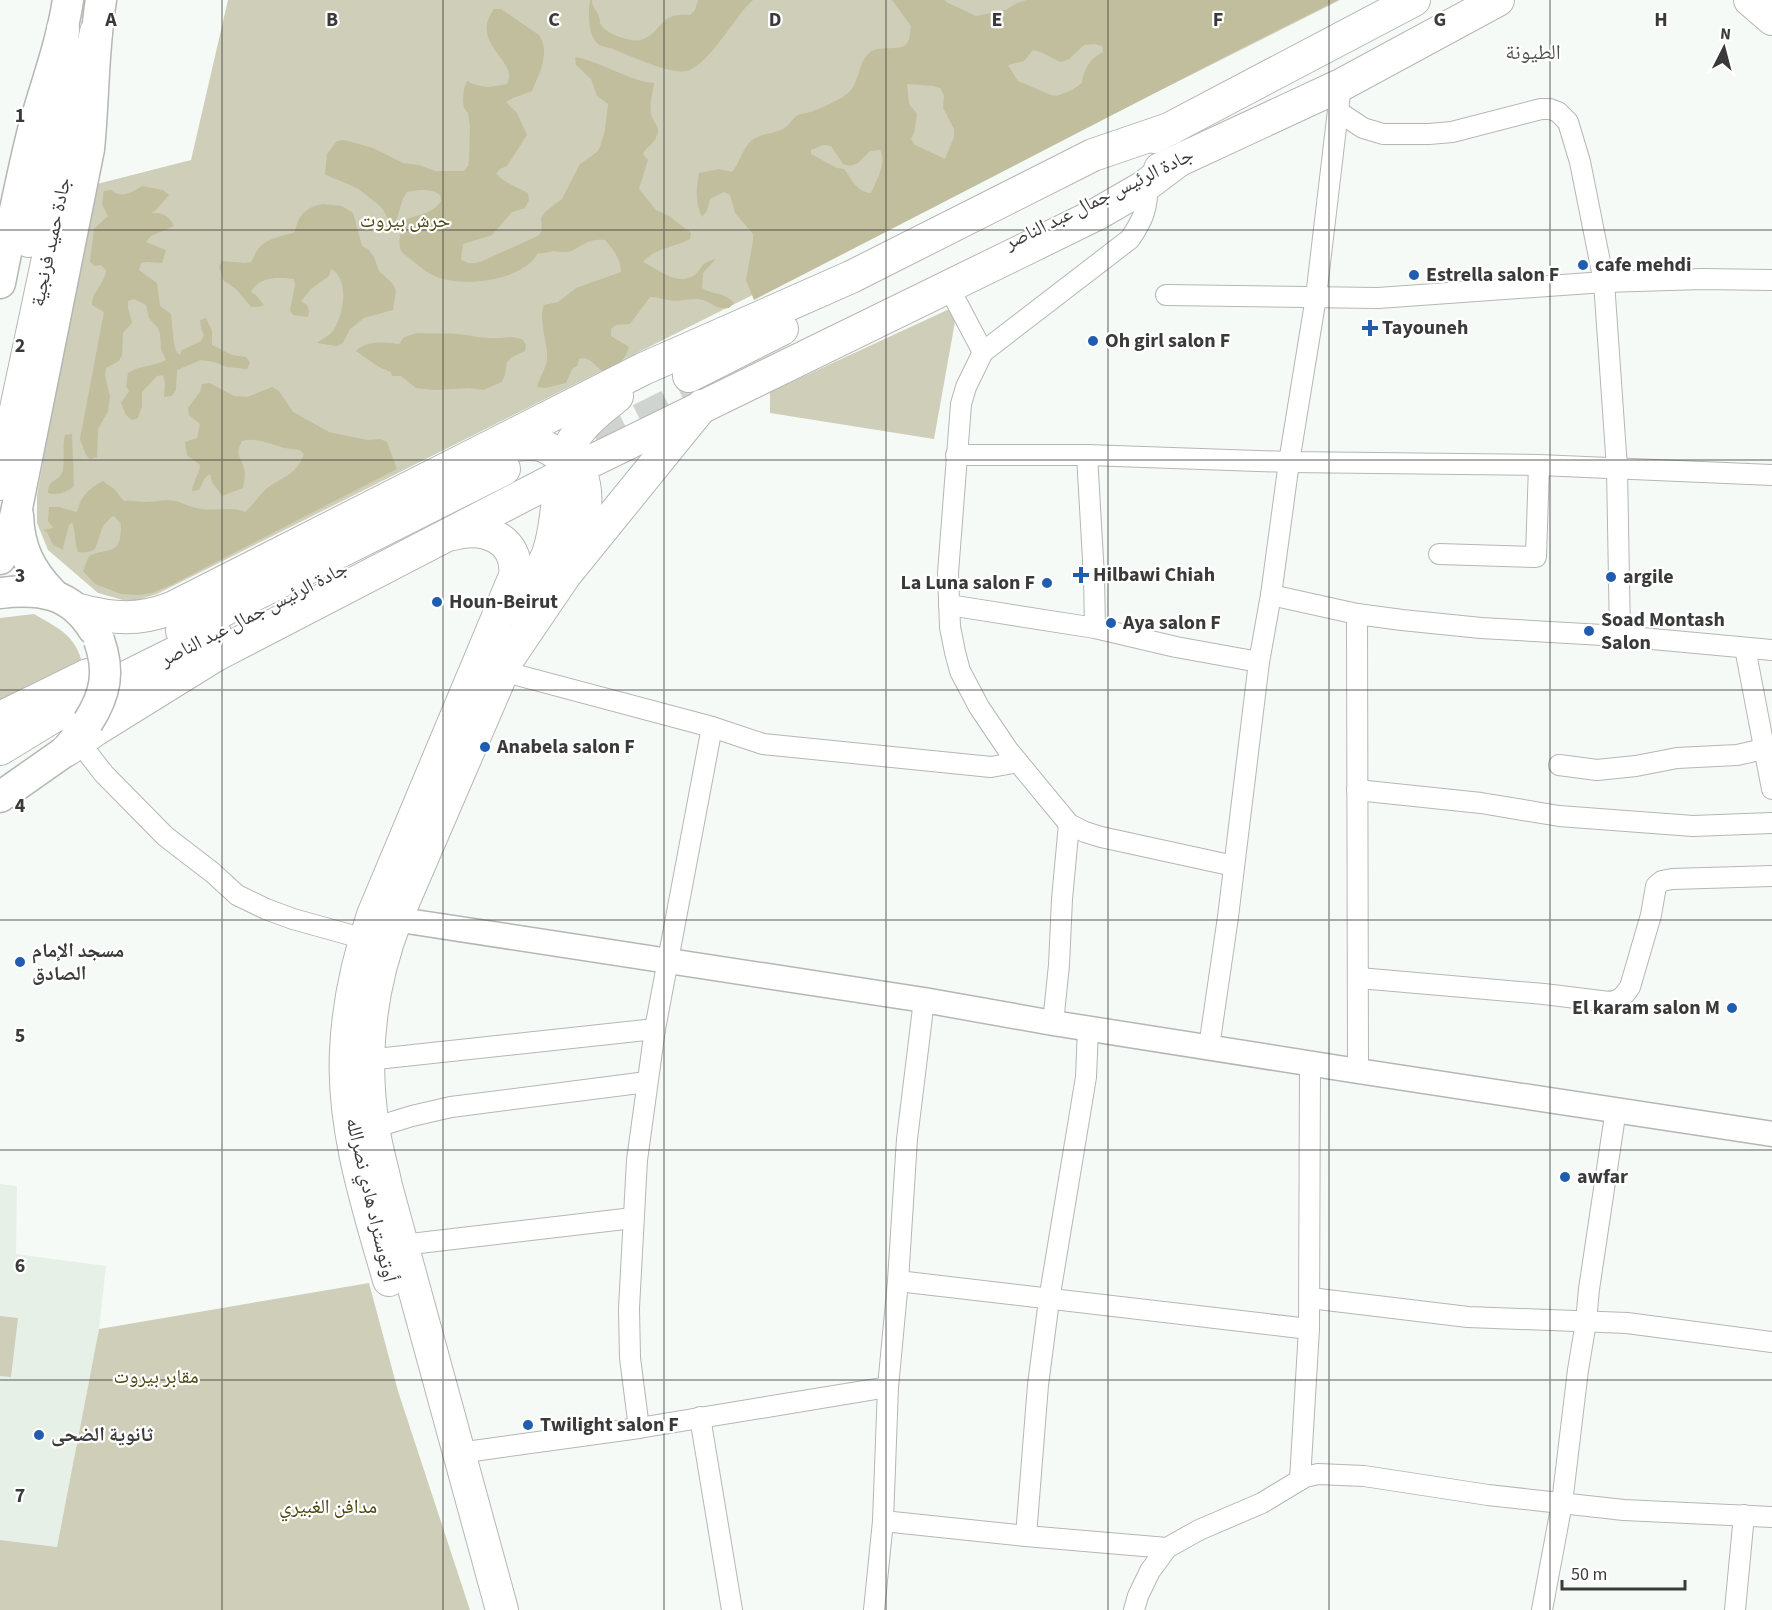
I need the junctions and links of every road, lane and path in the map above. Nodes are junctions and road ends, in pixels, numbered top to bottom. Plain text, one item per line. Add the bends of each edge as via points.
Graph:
1 (101, 0) edge
2 (1413, 0) edge
3 (1498, 0) edge
4 (1750, 0) edge
5 (66, 14) edge
6 (1772, 20) edge
7 (96, 32) joint
8 (1340, 99) junction
9 (1172, 128) junction
10 (1178, 161) junction
11 (1148, 183) junction
12 (1772, 280) edge
13 (0, 282) edge
14 (1604, 282) junction
15 (948, 286) junction
16 (1166, 295) dead end
17 (1316, 297) junction
18 (983, 352) junction
19 (643, 369) junction
20 (0, 383) edge
21 (696, 391) junction
22 (956, 455) junction
23 (1087, 455) junction
24 (1289, 462) junction
25 (1539, 465) junction
26 (499, 468) junction
27 (568, 468) junction
28 (1617, 468) junction
29 (1772, 475) edge
30 (9, 496) edge
31 (443, 538) junction
32 (1439, 554) dead end
33 (0, 559) edge
34 (565, 575) junction
35 (0, 593) edge
36 (53, 594) junction
37 (1271, 595) junction
38 (949, 605) junction
39 (79, 610) junction
40 (1358, 614) junction
41 (1095, 628) junction
42 (1620, 636) junction
43 (1745, 648) junction
44 (1772, 650) edge
45 (1259, 662) junction
46 (492, 665) junction
47 (0, 718) edge
48 (712, 727) junction
49 (78, 738) junction
50 (0, 749) edge
51 (1764, 749) junction
52 (1018, 762) junction
53 (1559, 765) dead end
54 (1772, 789) edge
55 (1357, 790) junction
56 (0, 797) edge
57 (1772, 823) edge
58 (1069, 824) junction
59 (1234, 866) junction
60 (1772, 876) edge
61 (378, 924) junction
62 (669, 961) junction
63 (1359, 978) junction
64 (924, 1000) junction
65 (1053, 1023) junction
66 (1088, 1028) junction
67 (655, 1029) junction
68 (1209, 1047) junction
69 (367, 1060) junction
70 (1310, 1063) junction
71 (1359, 1071) junction
72 (647, 1082) junction
73 (1616, 1109) junction
74 (373, 1128) junction
75 (1772, 1134) edge
76 (633, 1218) junction
77 (402, 1245) junction
78 (898, 1281) junction
79 (1310, 1298) junction
80 (1049, 1300) junction
81 (1586, 1322) junction
82 (1309, 1329) junction
83 (1772, 1342) edge
84 (888, 1387) junction
85 (700, 1417) junction
86 (639, 1428) junction
87 (459, 1453) junction
88 (1300, 1480) junction
89 (1562, 1503) junction
90 (1744, 1515) junction
91 (1772, 1517) edge
92 (882, 1521) junction
93 (1026, 1536) junction
94 (1167, 1548) junction
95 (484, 1610) edge
96 (502, 1610) edge
97 (732, 1610) edge
98 (874, 1610) edge
99 (1134, 1610) edge
100 (1542, 1610) edge
101 (1735, 1610) edge

1 - 7 main road, جادة حميد فرنجية
2 - 9 highway, جادة الرئيس جمال عبد الناصر
3 - 8 highway, جادة الرئيس جمال عبد الناصر
4 - 6 highway
5 - 13 main road via 32,135
5 - 20 highway, جادة حميد فرنجية via 58,93
7 - 30 highway, جادة حميد فرنجية
8 - 10 highway, جادة الرئيس جمال عبد الناصر
8 - 14 street via 1363,128 1383,134 1452,132 1541,109 1558,112 1568,122 1580,162
8 - 17 street
9 - 19 highway via 1093,154 851,277
9 - 21 highway, جادة الرئيس جمال عبد الناصر via 920,259
10 - 11 highway
10 - 21 highway, جادة الرئيس جمال عبد الناصر
11 - 15 highway via 1096,214
11 - 18 street via 1148,204 1130,239
12 - 14 street
14 - 17 street via 1378,298
14 - 28 street
15 - 18 street
15 - 21 highway
16 - 17 street
17 - 24 street
18 - 22 street via 961,404
19 - 26 highway
19 - 27 highway via 576,435
21 - 27 highway
21 - 34 highway
22 - 23 street
22 - 38 street
23 - 24 street
23 - 41 street
24 - 25 street
24 - 37 street
25 - 28 street
25 - 32 street via 1536,557
26 - 27 highway via 520,445 540,445 552,450
26 - 39 highway via 149,616 102,616
26 - 47 highway, جادة الرئيس جمال عبد الناصر via 136,654
26 - 50 highway, جادة الرئيس جمال عبد الناصر via 82,699
27 - 31 highway
27 - 34 highway via 581,476 584,488 582,529
27 - 46 highway via 543,564 496,638
28 - 29 street
28 - 42 street
30 - 33 main road via 9,542
30 - 36 main road via 28,562
31 - 46 highway via 481,531 501,541 514,555 515,576
31 - 49 highway via 216,655
34 - 46 highway via 508,659
35 - 36 main road
36 - 39 main road
37 - 40 street
37 - 45 street
38 - 41 street
38 - 52 street via 960,671 983,714
39 - 49 main road, bridge via 99,640 106,675 99,703
40 - 42 street via 1481,628
40 - 55 street
41 - 45 street
42 - 43 street
43 - 44 street
43 - 51 street
45 - 59 street
46 - 48 street
46 - 61 highway, أوتوستراد هادي نصرالله
48 - 52 street via 763,744 991,767
48 - 62 street
49 - 56 main road
49 - 61 street via 104,774 165,836 237,895 293,919
51 - 53 street via 1598,770
51 - 54 street
52 - 58 street
55 - 57 street via 1570,817 1693,826
55 - 63 street
58 - 59 street via 1101,837
58 - 65 street
59 - 68 street
60 - 63 street via 1672,879 1658,883 1630,987 1618,1000
61 - 62 street
61 - 69 highway, أوتوستراد هادي نصرالله via 387,942 374,991
61 - 95 highway, أوتوستراد هادي نصرالله via 354,983 346,1052 355,1149
62 - 64 street
62 - 67 street
63 - 71 street
64 - 65 street
64 - 78 street via 907,1139
65 - 66 street
66 - 68 street
66 - 80 street via 1084,1088
67 - 69 street
67 - 72 street
68 - 70 street
69 - 74 highway, أوتوستراد هادي نصرالله
70 - 71 street
70 - 79 street
71 - 73 street
72 - 74 street via 451,1107
72 - 76 street
73 - 75 street
73 - 81 street
74 - 77 highway, أوتوستراد هادي نصرالله
76 - 77 street
76 - 86 street via 630,1358
77 - 87 highway, أوتوستراد هادي نصرالله
78 - 80 street
78 - 84 street
79 - 81 street via 1468,1317
79 - 82 street
80 - 82 street
80 - 93 street
81 - 83 street via 1627,1323
81 - 89 street
82 - 88 street
84 - 85 street
84 - 92 street
85 - 86 street
85 - 97 street
86 - 87 street
87 - 96 highway, أوتوستراد هادي نصرالله
88 - 89 street via 1318,1474 1364,1476
88 - 94 street via 1278,1495
89 - 90 street
89 - 100 street
90 - 91 street
90 - 101 street
92 - 93 street
92 - 98 street
93 - 94 street
94 - 99 street via 1150,1571

